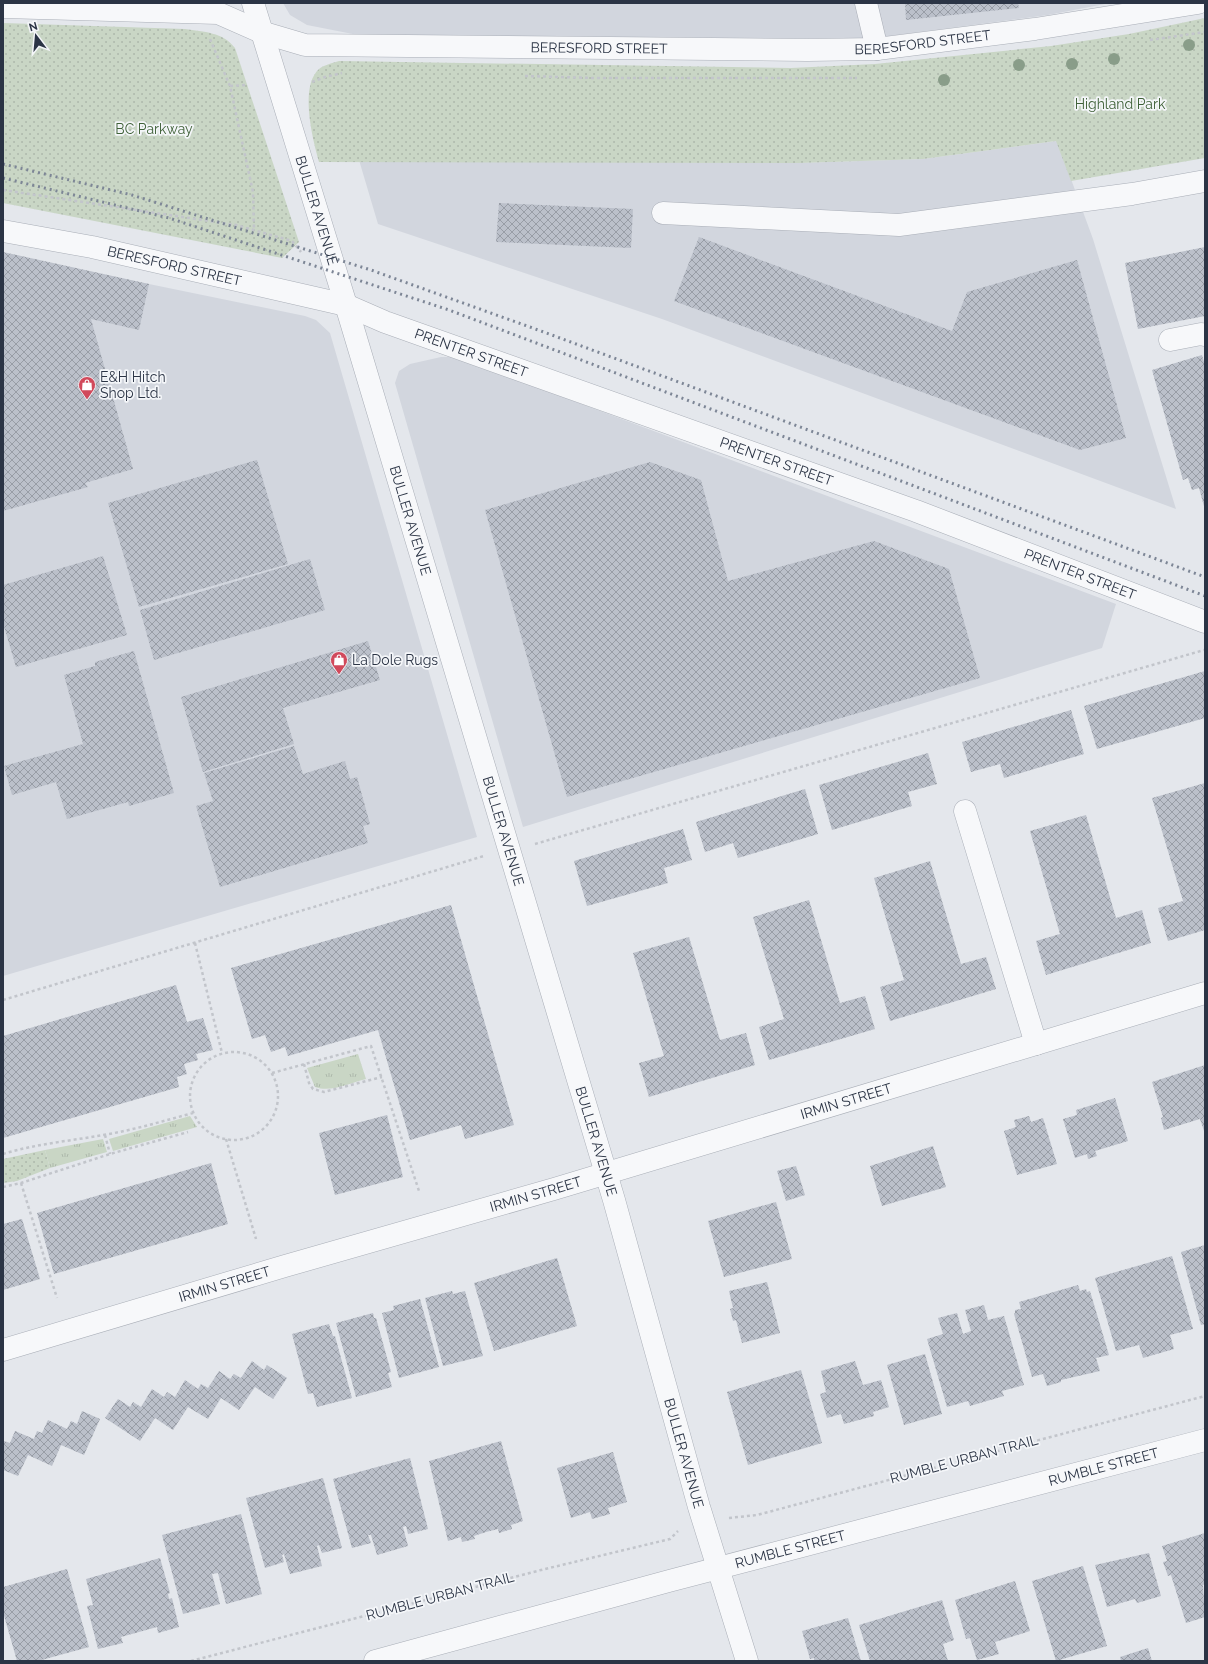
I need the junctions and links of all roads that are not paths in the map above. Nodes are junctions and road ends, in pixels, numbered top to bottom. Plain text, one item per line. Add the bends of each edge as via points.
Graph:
1 (253, 3) edge
2 (866, 3) edge
3 (1198, 3) edge
4 (1176, 5) edge
5 (3, 7) edge
6 (261, 32) junction
7 (877, 49) junction
8 (1205, 181) edge
9 (663, 213) dead end
10 (3, 231) edge
11 (346, 305) junction
12 (1205, 335) edge
13 (1170, 340) dead end
14 (1205, 622) edge
15 (965, 811) dead end
16 (1205, 993) edge
17 (1036, 1044) junction
18 (606, 1173) junction
19 (3, 1350) edge
20 (1205, 1440) edge
21 (719, 1568) junction
22 (375, 1661) edge
23 (747, 1661) edge

1 - 6 street, BULLER AVENUE
2 - 7 street
3 - 4 street, BERESFORD STREET
4 - 7 street, BERESFORD STREET via 1035,29
5 - 6 street, BERESFORD STREET via 218,13
6 - 7 street, BERESFORD STREET via 305,45
6 - 11 street, BULLER AVENUE
8 - 9 street via 1132,194 899,225
10 - 11 street, BERESFORD STREET via 92,248
11 - 14 street, PRENTER STREET via 385,322 916,511
11 - 18 street, BULLER AVENUE
12 - 13 street
15 - 17 street
16 - 17 street, IRMIN STREET
17 - 18 street, IRMIN STREET
18 - 19 street, IRMIN STREET
18 - 21 street, BULLER AVENUE via 699,1507
20 - 21 street, RUMBLE STREET
21 - 22 street, RUMBLE STREET
21 - 23 street, BULLER AVENUE

